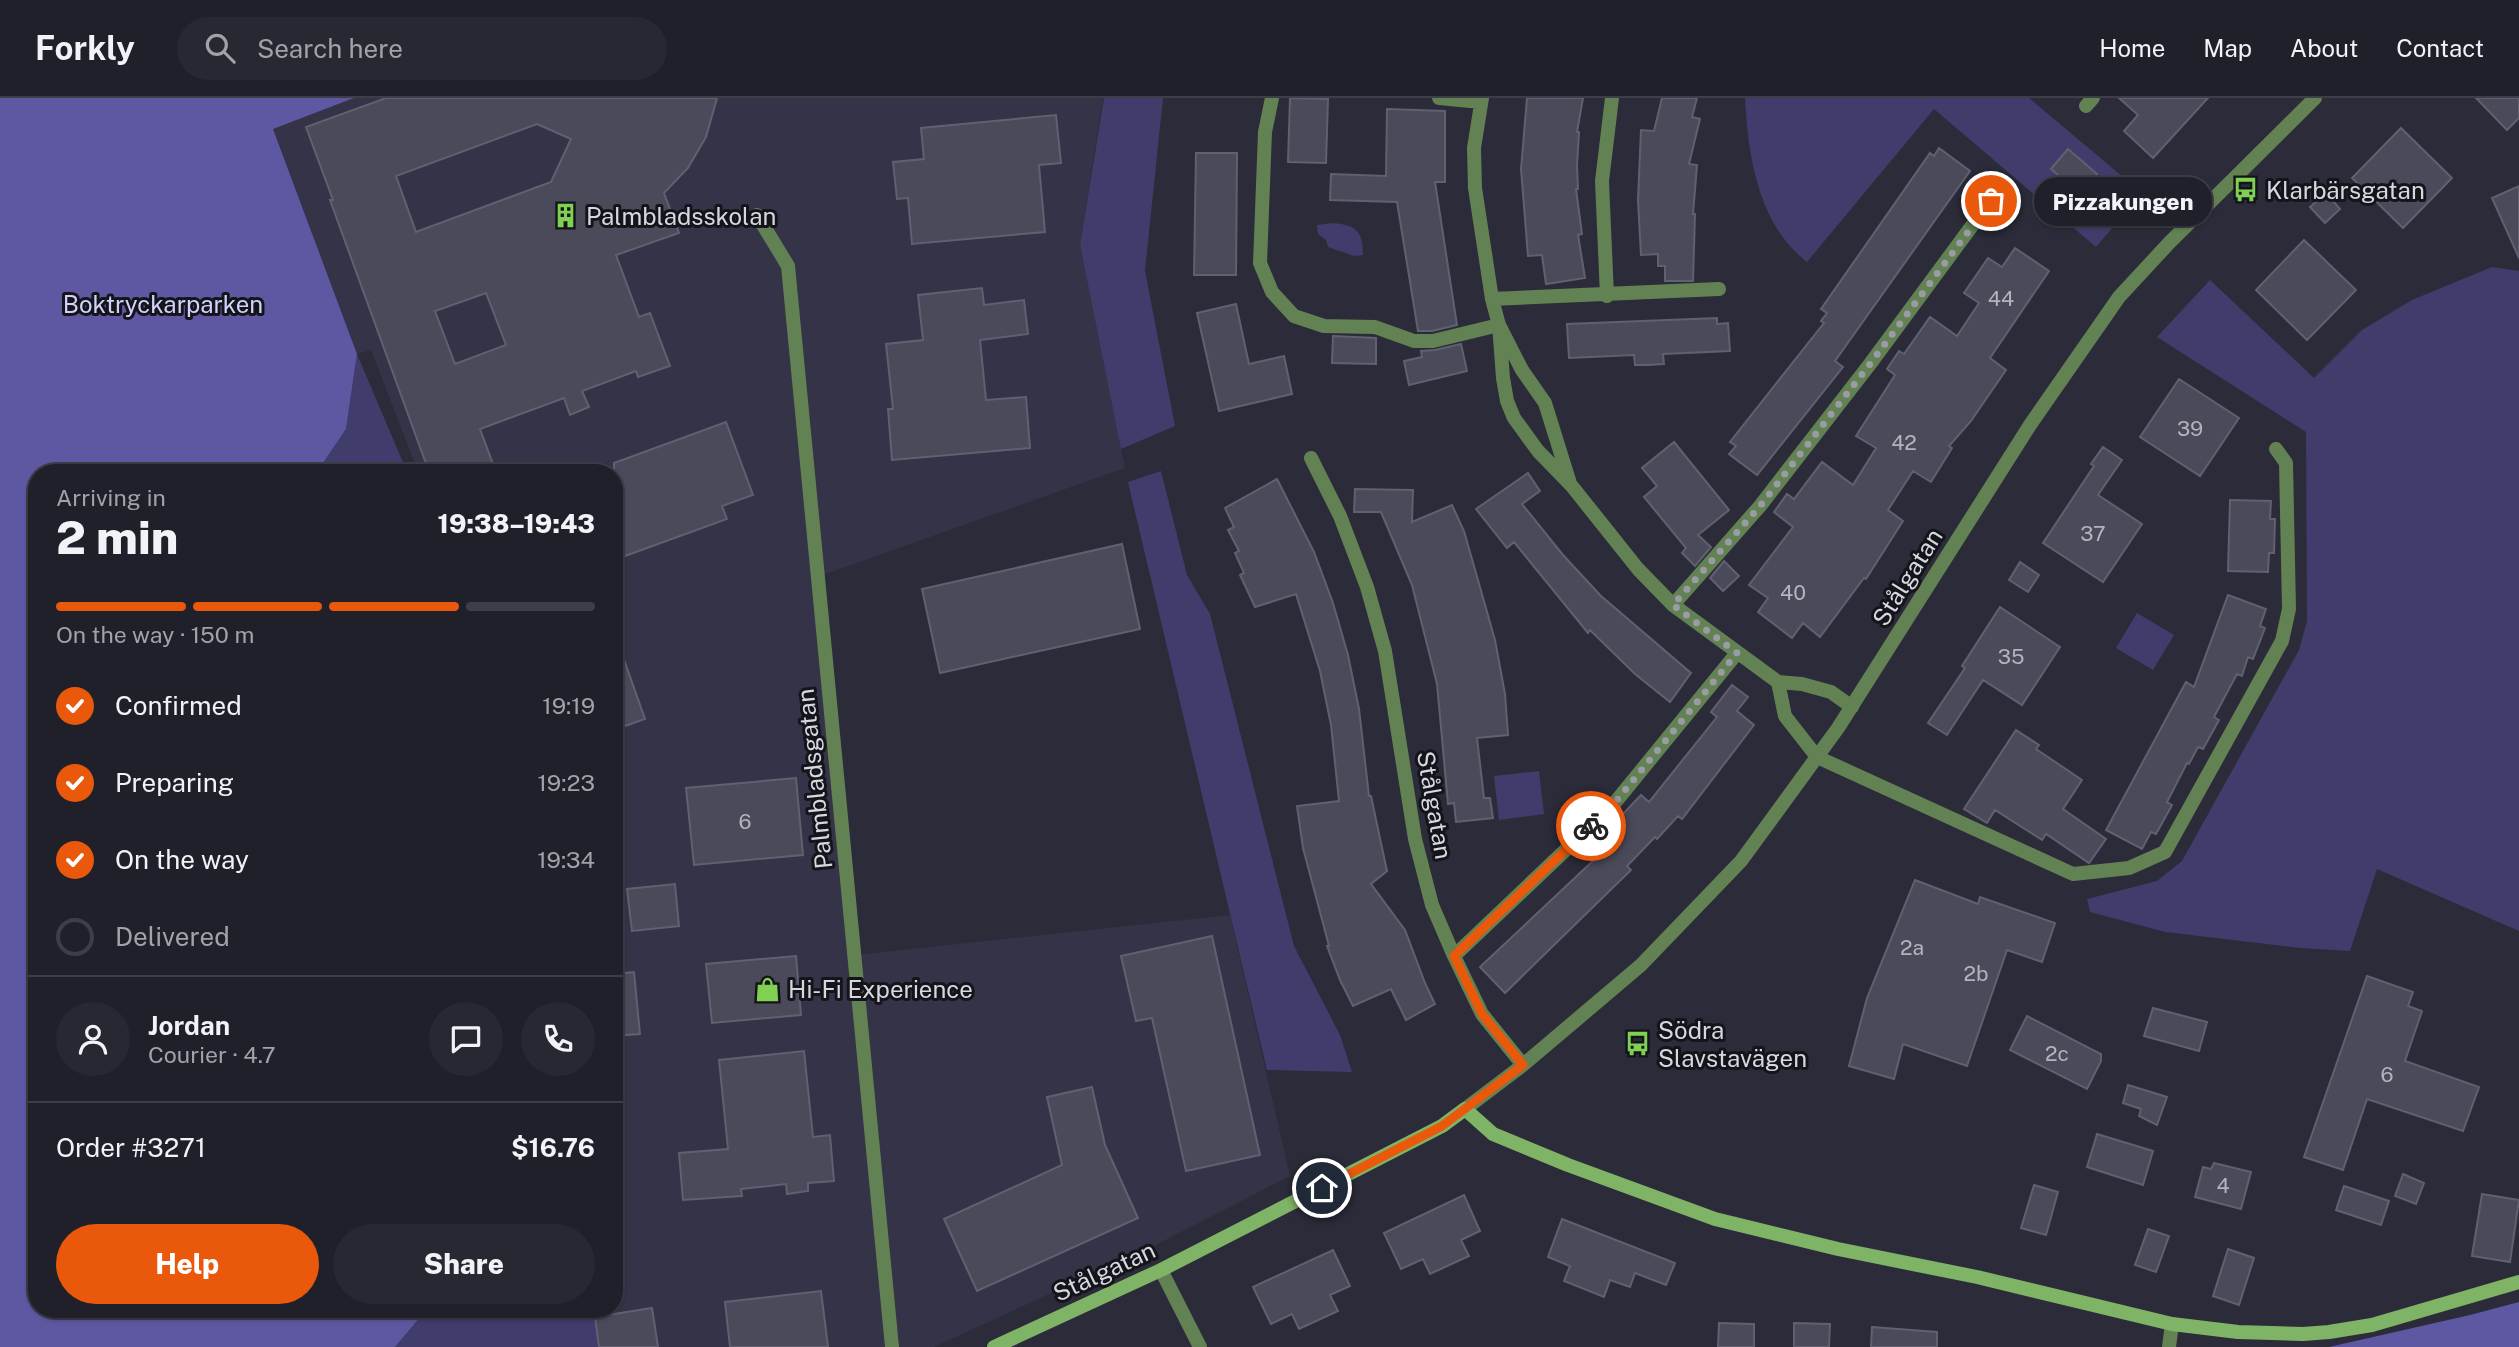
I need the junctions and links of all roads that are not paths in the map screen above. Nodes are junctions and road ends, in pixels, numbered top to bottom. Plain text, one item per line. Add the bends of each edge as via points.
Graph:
1 (1272, 98) edge
2 (1439, 98) edge
3 (1612, 98) edge
4 (2315, 98) edge
5 (1481, 100) edge
6 (1991, 201) dead end
7 (757, 215) dead end
8 (1718, 289) dead end
9 (1607, 296) junction
10 (1492, 299) junction
11 (1499, 326) junction
12 (2276, 449) dead end
13 (1311, 458) dead end
14 (1571, 485) junction
15 (1673, 605) junction
16 (1737, 653) junction
17 (1778, 682) junction
18 (1852, 707) junction
19 (1817, 757) junction
20 (1454, 956) junction
21 (1523, 1065) junction
22 (1465, 1109) junction
23 (1161, 1270) junction
24 (2519, 1282) edge
25 (2172, 1324) junction
26 (892, 1347) edge
27 (994, 1347) edge
28 (1200, 1347) edge
29 (2169, 1347) edge

1 - 11 street via 1265,132 1260,263 1272,292 1294,316 1324,326 1375,327 1414,341
2 - 5 street
3 - 9 street via 1602,181
4 - 18 street, Stålgatan via 2119,297 2030,425
5 - 10 street via 1474,148 1475,188
6 - 15 street via 1760,506
7 - 26 street, Palmbladsgatan via 788,266
8 - 9 street
9 - 10 street
10 - 11 street
11 - 14 street via 1545,402
11 - 14 street via 1503,377 1514,418
12 - 19 street via 2286,463 2289,609 2282,641 2165,852 2129,868 2073,873
13 - 20 street, Stålgatan via 1340,516 1367,587 1385,651 1415,839 1432,905
14 - 15 street via 1637,569
15 - 16 street
16 - 17 street
16 - 20 street via 1613,805
17 - 18 street via 1830,692
17 - 19 street via 1785,716
18 - 19 street, Stålgatan
19 - 21 street, Stålgatan via 1709,897 1641,965
20 - 21 street, Stålgatan via 1482,1014
21 - 22 street, Stålgatan
22 - 23 street, Stålgatan via 1442,1126
22 - 25 street via 1493,1134 1715,1219
23 - 27 street, Stålgatan
23 - 28 street
24 - 25 street via 2372,1325 2329,1332 2238,1332
25 - 29 street

